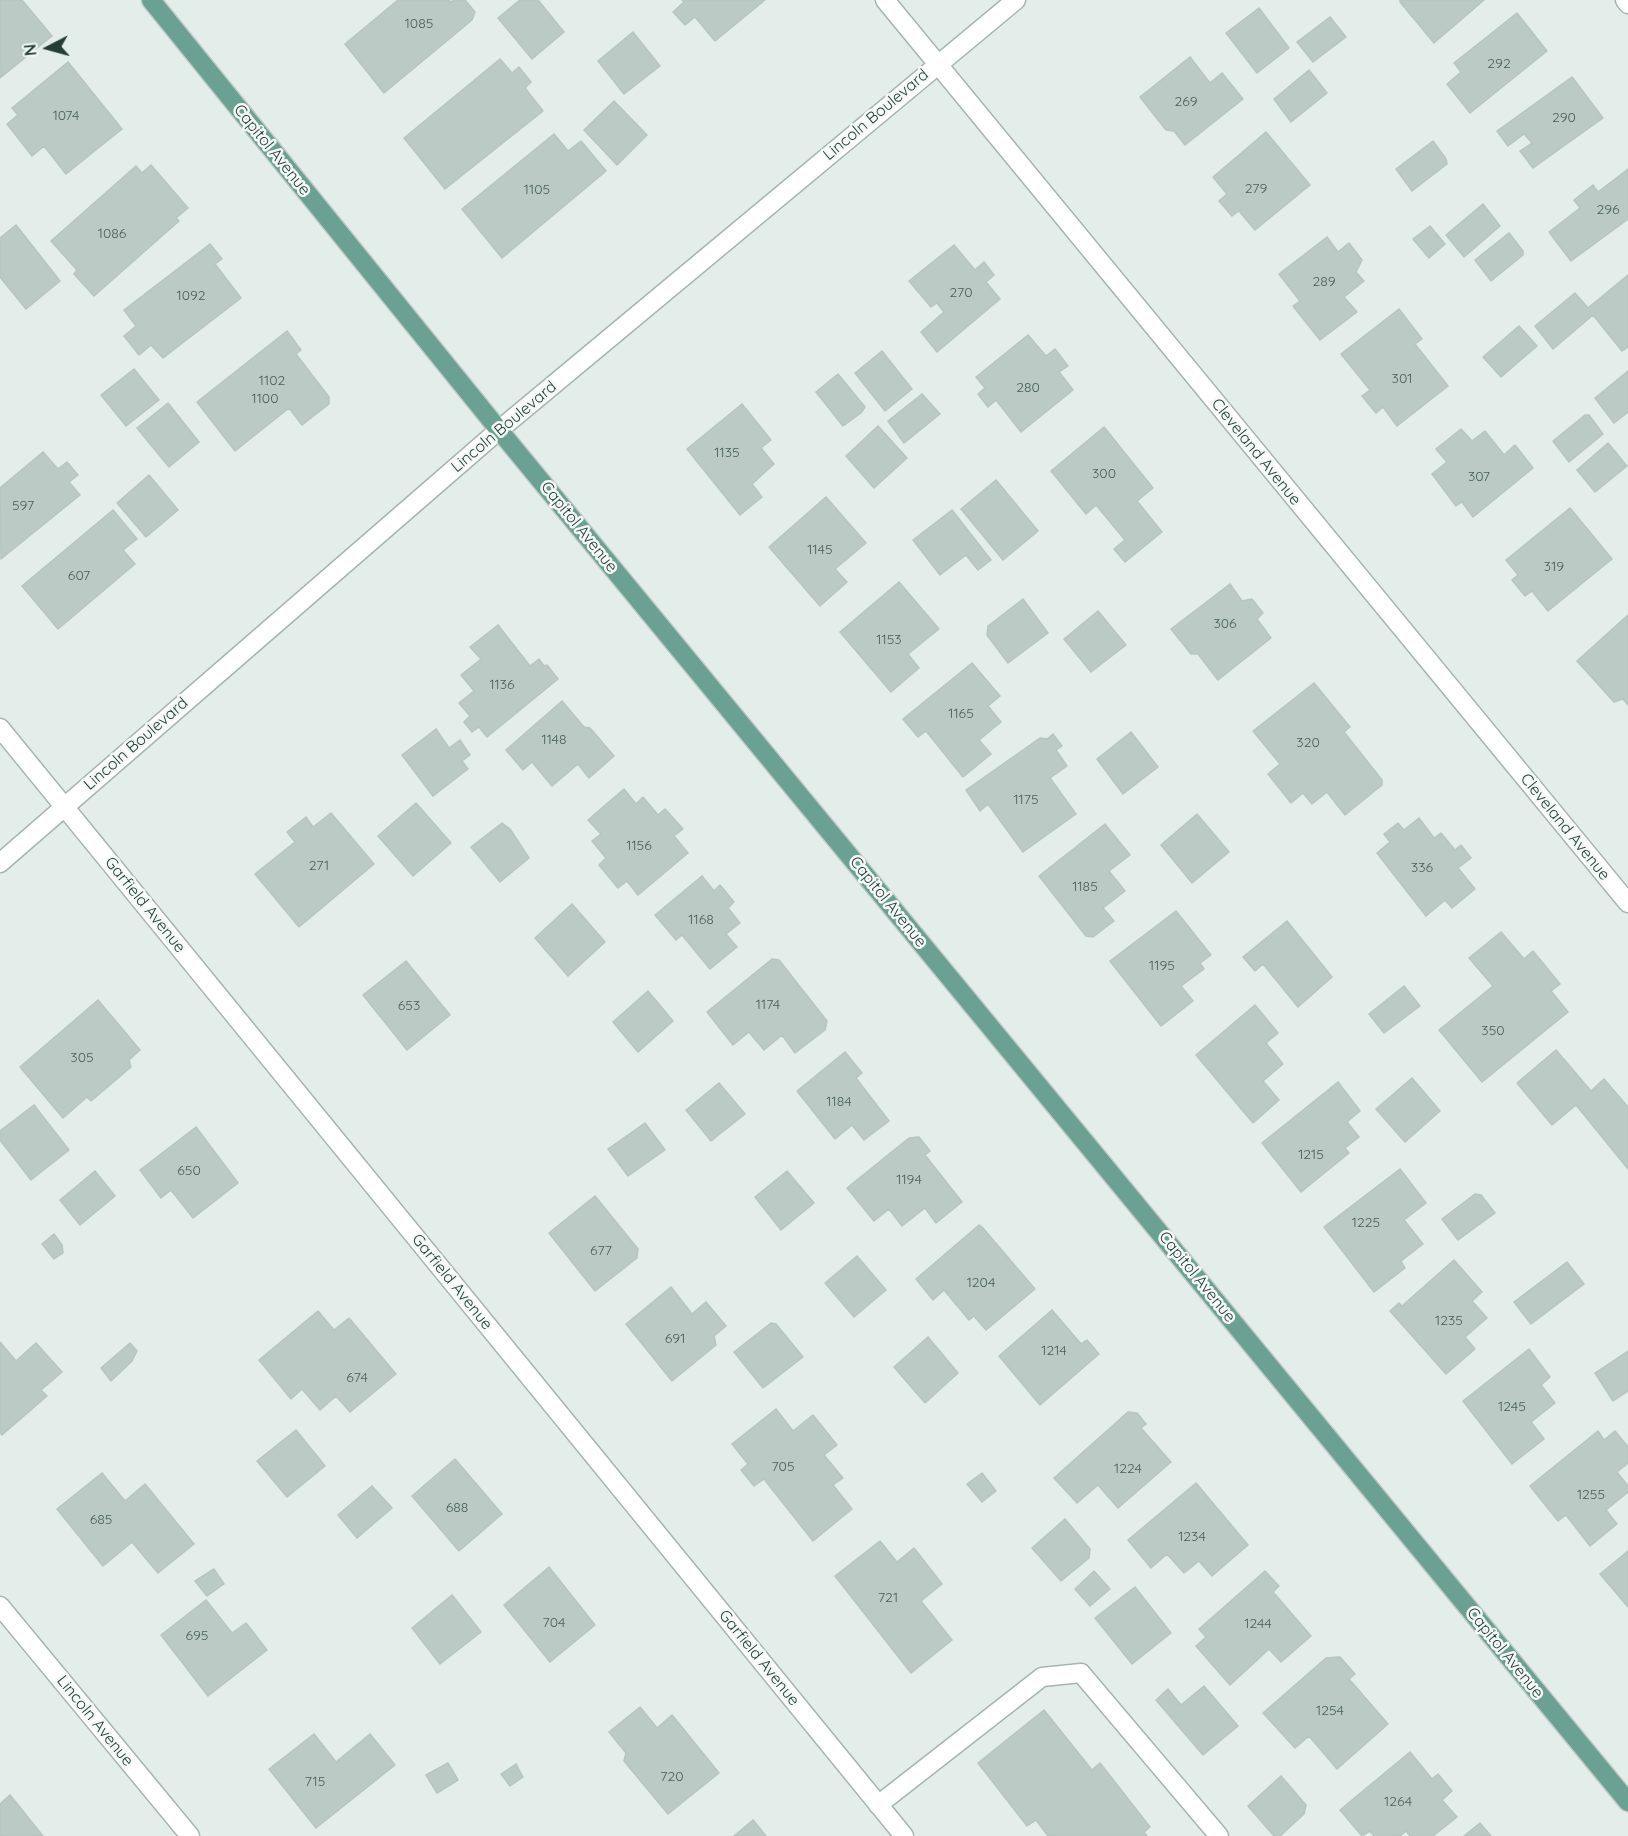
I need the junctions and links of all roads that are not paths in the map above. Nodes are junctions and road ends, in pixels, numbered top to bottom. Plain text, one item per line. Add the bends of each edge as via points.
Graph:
1 (151, 0) edge
2 (885, 0) edge
3 (1016, 0) edge
4 (937, 64) junction
5 (499, 430) junction
6 (0, 728) edge
7 (64, 807) junction
8 (0, 862) edge
9 (1628, 903) edge
10 (0, 1606) edge
11 (1628, 1802) edge
12 (878, 1805) junction
13 (190, 1836) edge
14 (904, 1836) edge
15 (1219, 1836) edge

1 - 5 main road, Capitol Avenue
2 - 4 street, Cleveland Avenue
3 - 4 street, Lincoln Boulevard
4 - 5 street, Lincoln Boulevard
4 - 9 street, Cleveland Avenue
5 - 7 street, Lincoln Boulevard
5 - 11 main road, Capitol Avenue
6 - 7 street, Garfield Avenue
7 - 8 street, Lincoln Boulevard
7 - 12 street, Garfield Avenue
10 - 13 street, Lincoln Avenue
12 - 14 street, Garfield Avenue
12 - 15 street via 1042,1677 1082,1673

